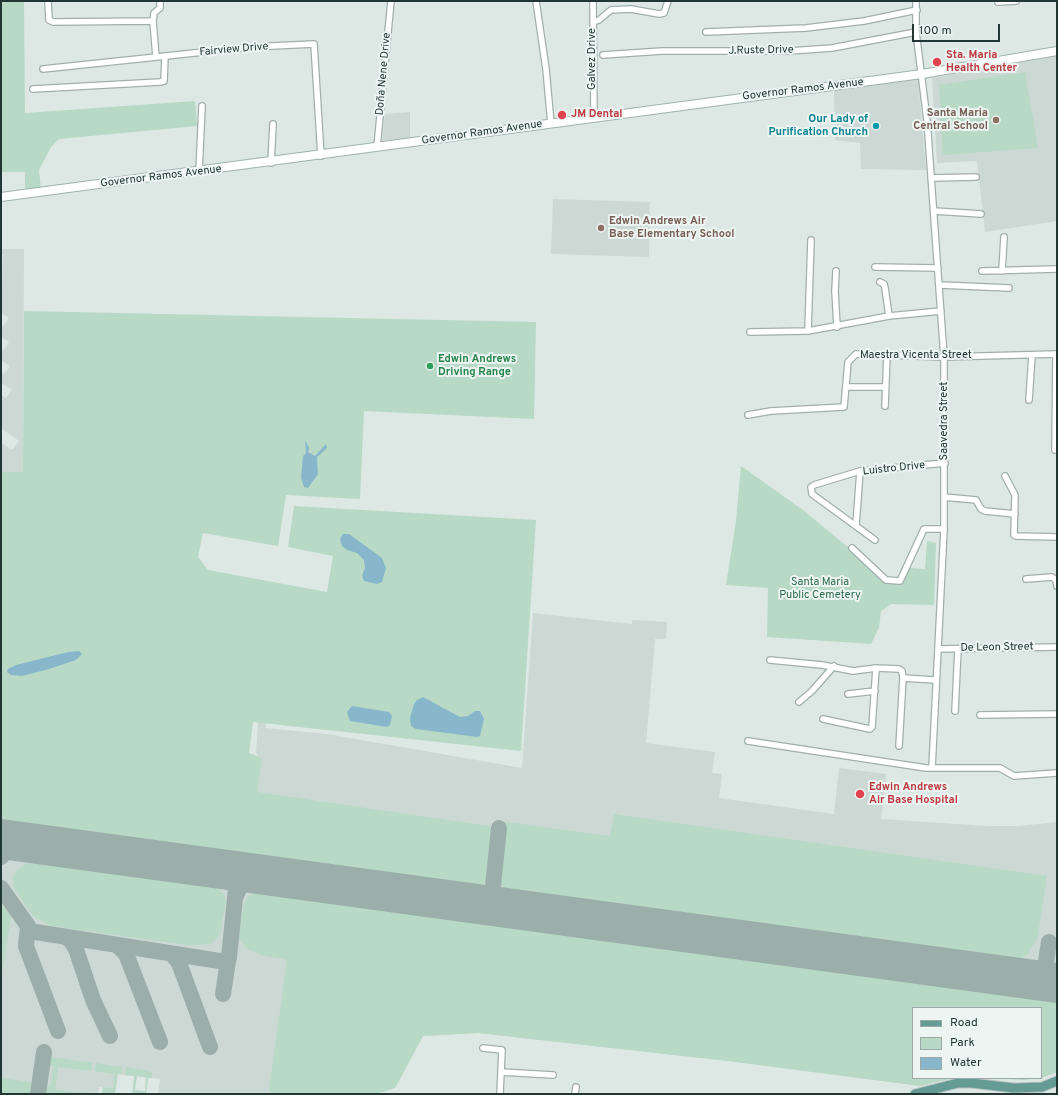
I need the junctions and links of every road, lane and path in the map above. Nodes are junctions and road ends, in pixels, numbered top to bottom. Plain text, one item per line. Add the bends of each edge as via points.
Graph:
1 (48, 1) edge
2 (160, 1) edge
3 (391, 1) edge
4 (536, 1) edge
5 (593, 1) edge
6 (668, 1) edge
7 (916, 1) edge
8 (1016, 1) edge
9 (998, 2) edge
10 (917, 10) junction
11 (153, 21) junction
12 (593, 22) junction
13 (706, 32) dead end
14 (916, 32) junction
15 (1057, 51) edge
16 (603, 55) dead end
17 (165, 56) junction
18 (156, 57) junction
19 (43, 69) dead end
20 (922, 74) junction
21 (33, 89) dead end
22 (202, 106) dead end
23 (594, 118) junction
24 (273, 124) dead end
25 (551, 124) junction
26 (377, 148) junction
27 (321, 156) junction
28 (270, 162) junction
29 (199, 172) junction
30 (976, 177) dead end
31 (931, 178) junction
32 (1, 198) edge
33 (934, 211) junction
34 (981, 214) dead end
35 (1004, 237) dead end
36 (811, 240) dead end
37 (875, 267) dead end
38 (938, 268) junction
39 (1057, 269) edge
40 (836, 270) dead end
41 (982, 271) dead end
42 (1002, 271) junction
43 (880, 282) dead end
44 (940, 285) junction
45 (1009, 288) dead end
46 (941, 310) junction
47 (889, 316) junction
48 (837, 327) junction
49 (808, 331) junction
50 (750, 332) dead end
51 (887, 354) junction
52 (1057, 354) edge
53 (1032, 355) junction
54 (944, 357) junction
55 (846, 387) junction
56 (885, 387) junction
57 (1029, 400) dead end
58 (885, 406) dead end
59 (748, 415) dead end
60 (1055, 450) dead end
61 (945, 463) junction
62 (860, 472) junction
63 (1005, 476) dead end
64 (944, 497) junction
65 (1015, 514) junction
66 (856, 525) junction
67 (944, 529) junction
68 (1057, 537) edge
69 (875, 540) dead end
70 (852, 548) dead end
71 (1026, 579) dead end
72 (1057, 586) edge
73 (1057, 647) edge
74 (938, 648) junction
75 (958, 649) junction
76 (770, 660) dead end
77 (834, 666) junction
78 (876, 668) junction
79 (903, 678) junction
80 (936, 680) junction
81 (875, 691) junction
82 (848, 694) dead end
83 (799, 702) dead end
84 (955, 711) dead end
85 (1057, 714) edge
86 (980, 715) dead end
87 (823, 719) dead end
88 (748, 741) dead end
89 (899, 746) dead end
90 (932, 768) junction
91 (1057, 773) edge
92 (483, 1048) dead end
93 (501, 1072) junction
94 (552, 1075) dead end
95 (1057, 1081) edge
96 (576, 1087) dead end
97 (1042, 1090) edge
98 (921, 1093) edge
99 (500, 1094) edge
100 (575, 1094) edge

1 - 11 street via 49,20 54,22
2 - 11 street via 160,8 154,13
3 - 26 street, Doña Nene Drive
4 - 25 street
5 - 12 street, Galvez Drive
6 - 12 street via 664,13 631,9 610,10
7 - 10 street, Saavedra Street
8 - 9 street
10 - 13 street via 864,21 806,28
10 - 14 street, Saavedra Street
11 - 18 street
12 - 23 street, Galvez Drive
14 - 16 street, J.Ruste Drive via 832,48 756,52 662,51
14 - 20 street, Saavedra Street
15 - 20 main road, Governor Ramos Avenue
17 - 18 street, Fairview Drive
17 - 21 street via 164,81 160,82
17 - 27 street, Fairview Drive via 251,47 314,44
18 - 19 street, Fairview Drive
20 - 23 main road, Governor Ramos Avenue
20 - 31 street, Saavedra Street
22 - 29 street
23 - 25 main road, Governor Ramos Avenue
24 - 28 street
25 - 26 main road, Governor Ramos Avenue
26 - 27 main road, Governor Ramos Avenue
27 - 28 main road, Governor Ramos Avenue
28 - 29 main road, Governor Ramos Avenue
29 - 32 main road, Governor Ramos Avenue
30 - 31 street
31 - 33 street, Saavedra Street
33 - 34 street
33 - 38 street, Saavedra Street
35 - 42 street
36 - 49 street
37 - 38 street
38 - 44 street, Saavedra Street
39 - 42 street
40 - 48 street
41 - 42 street
43 - 47 street via 884,284
44 - 45 street
44 - 46 street, Saavedra Street
46 - 47 street
46 - 54 street, Saavedra Street
47 - 48 street
48 - 49 street
49 - 50 street
51 - 54 street, Maestra Vicenta Street
51 - 55 street, Maestra Vicenta Street via 856,354 851,358 848,362
51 - 56 street
52 - 53 street, Maestra Vicenta Street
52 - 60 street
53 - 54 street, Maestra Vicenta Street
53 - 57 street
54 - 61 street, Saavedra Street
55 - 56 street
55 - 59 street, Maestra Vicenta Street via 845,405 842,408 771,411
56 - 58 street
61 - 62 street, Luistro Drive
61 - 64 street, Saavedra Street
62 - 66 street
62 - 66 street, Luistro Drive via 814,485 811,490 812,494
63 - 65 street via 1015,495
64 - 65 street via 976,500 985,511
64 - 67 street, Saavedra Street
65 - 68 street via 1015,536
66 - 69 street, Luistro Drive
67 - 70 street via 924,529 900,581 886,580
67 - 74 street, Saavedra Street
71 - 72 street via 1052,577 1056,580
73 - 75 street, De Leon Street
74 - 75 street, De Leon Street
74 - 80 street, Saavedra Street
75 - 84 street
76 - 77 street
77 - 78 street via 853,671
77 - 83 street
78 - 79 street via 899,668
78 - 81 street
79 - 80 street
79 - 89 street
80 - 90 street, Saavedra Street
81 - 82 street
81 - 87 street via 871,728
85 - 86 street
88 - 90 street
90 - 91 street via 1000,768 1014,776
92 - 93 street via 502,1050
93 - 94 street
93 - 99 street
95 - 97 main road
96 - 100 street
97 - 98 main road via 958,1083

